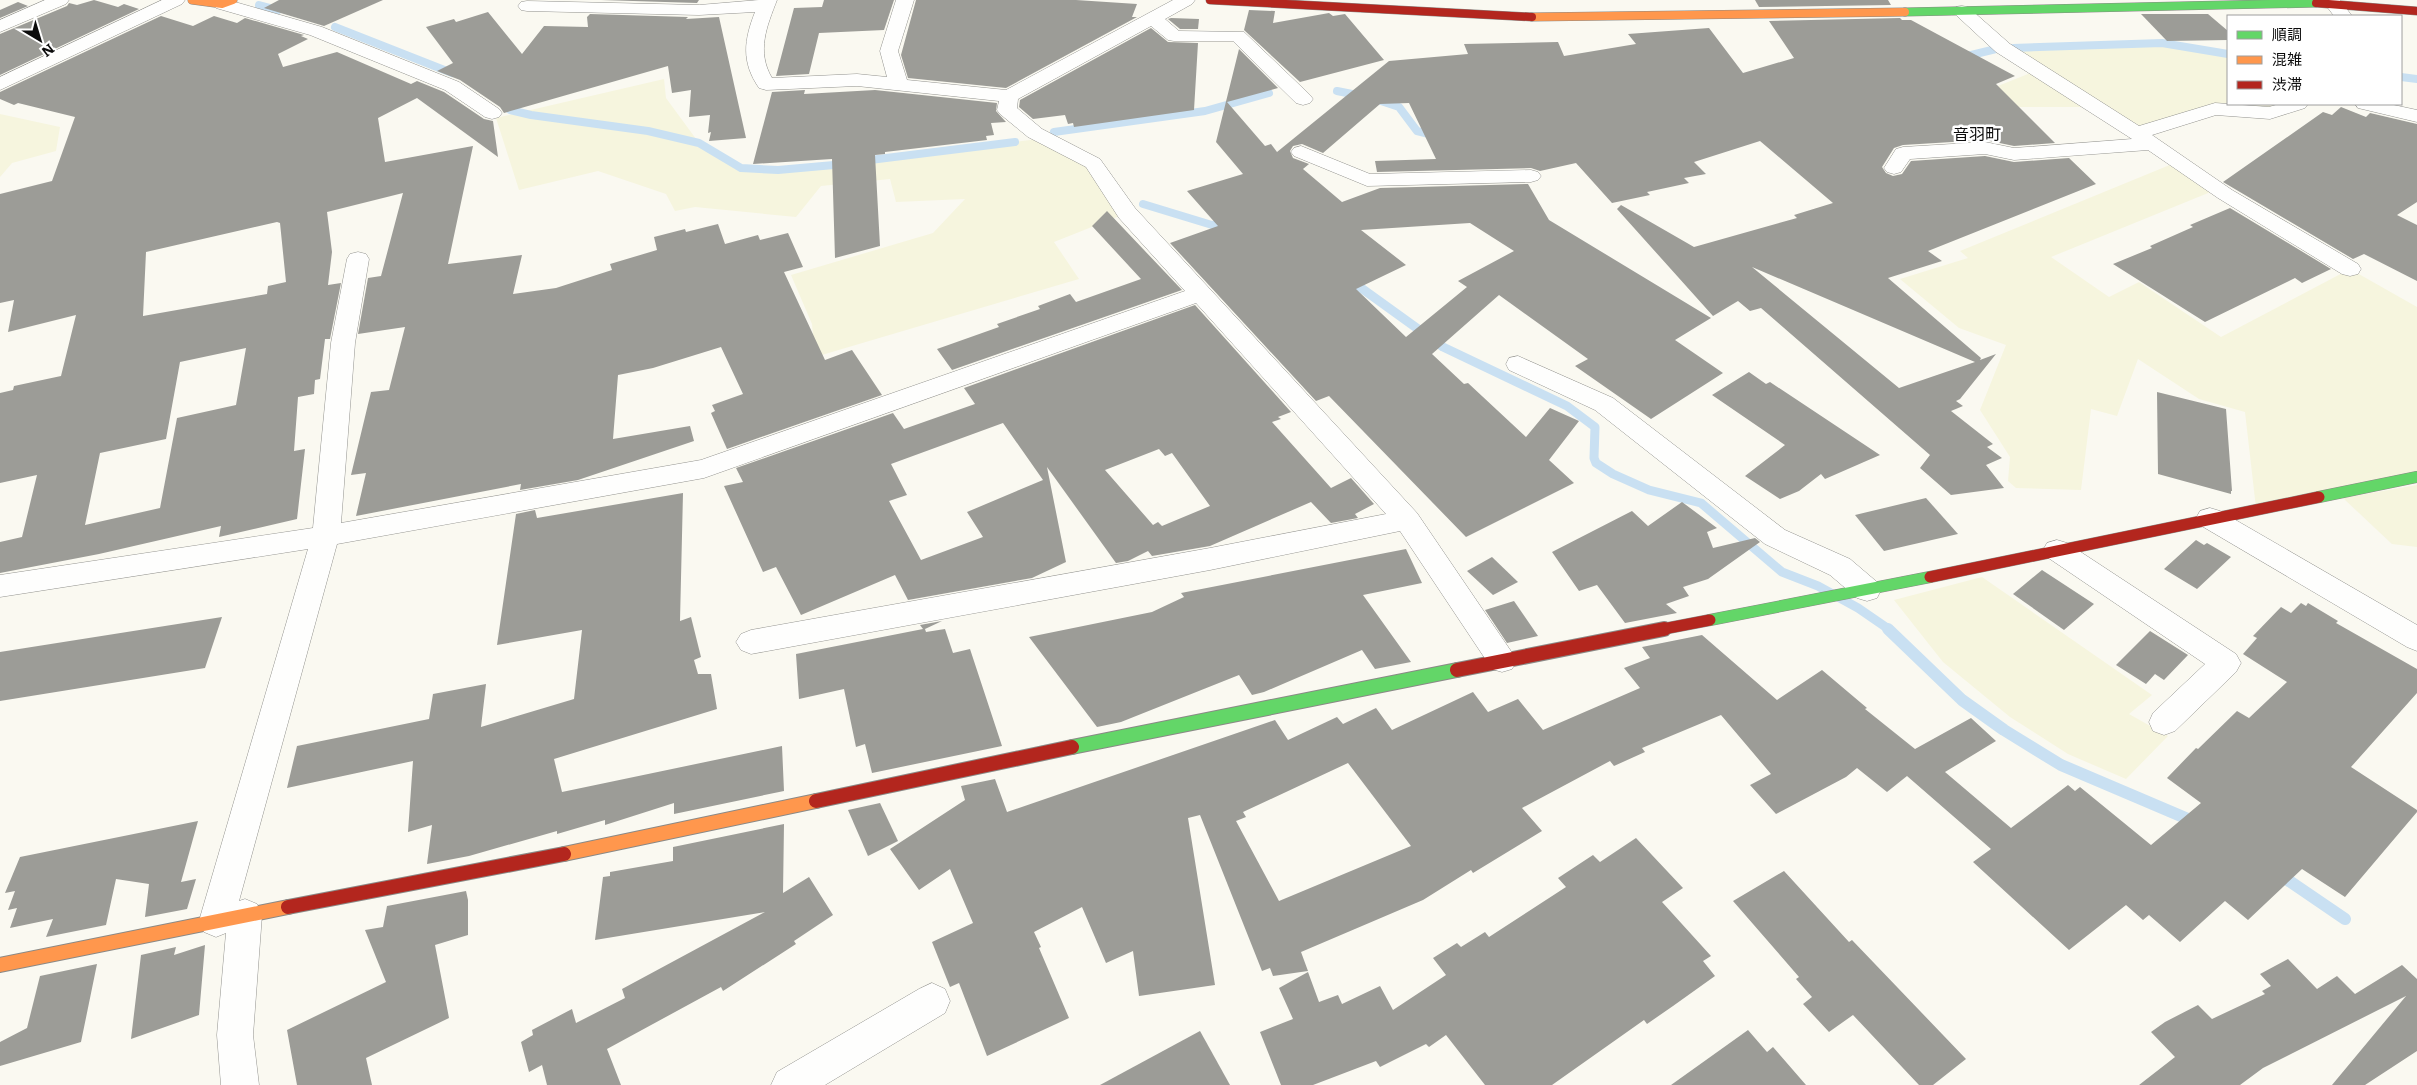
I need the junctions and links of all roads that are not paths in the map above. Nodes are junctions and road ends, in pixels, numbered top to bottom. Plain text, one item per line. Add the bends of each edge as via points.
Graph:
1 (60, 0) edge
2 (176, 0) edge
3 (192, 0) edge
4 (906, 0) edge
5 (1186, 0) edge
6 (1210, 0) edge
7 (227, 2) edge
8 (767, 3) edge
9 (527, 6) dead end
10 (648, 9) junction
11 (2338, 10) edge
12 (1962, 11) junction
13 (2417, 11) edge
14 (1154, 19) junction
15 (0, 27) edge
16 (635, 29) dead end
17 (0, 84) edge
18 (899, 85) junction
19 (1009, 96) junction
20 (1303, 99) dead end
21 (2295, 105) edge
22 (2369, 105) edge
23 (492, 113) dead end
24 (2417, 116) edge
25 (2144, 138) junction
26 (1301, 152) dead end
27 (1894, 168) dead end
28 (1531, 176) dead end
29 (358, 259) dead end
30 (2350, 269) dead end
31 (1200, 294) junction
32 (1518, 364) dead end
33 (2417, 477) edge
34 (2210, 518) junction
35 (1407, 520) junction
36 (326, 536) junction
37 (2057, 550) junction
38 (0, 586) edge
39 (1859, 592) junction
40 (2417, 639) edge
41 (751, 642) dead end
42 (1502, 660) junction
43 (2164, 722) dead end
44 (231, 918) junction
45 (0, 965) edge
46 (932, 1002) dead end
47 (240, 1085) edge
48 (790, 1085) edge

1 - 15 street
2 - 17 street
3 - 7 street
4 - 18 street via 890,51
5 - 14 street
6 - 12 street via 1552,18
7 - 23 street via 316,31 452,86
8 - 10 street via 699,10
8 - 18 street via 752,52 757,70 766,84 857,80
9 - 10 street
10 - 16 street
11 - 12 street via 2280,3
11 - 13 street
12 - 25 street via 2004,48
14 - 19 street
14 - 20 street via 1174,36 1238,36
18 - 19 street
19 - 31 street via 1007,110 1035,132 1093,163 1127,213
21 - 25 street via 2270,113 2215,108
22 - 24 street
25 - 27 street via 2014,154 1985,148 1903,152
25 - 30 street via 2225,194
26 - 28 street via 1367,180
29 - 36 street via 343,343
31 - 35 street
31 - 36 street via 704,469
32 - 39 street via 1604,404 1776,537 1840,567
33 - 34 street
34 - 37 street
34 - 40 street
35 - 41 street
35 - 42 street
36 - 38 street
36 - 44 street
37 - 39 street
37 - 43 street via 2226,663
39 - 42 street
42 - 44 street via 877,786 481,871
44 - 45 street
44 - 47 street
46 - 48 street

